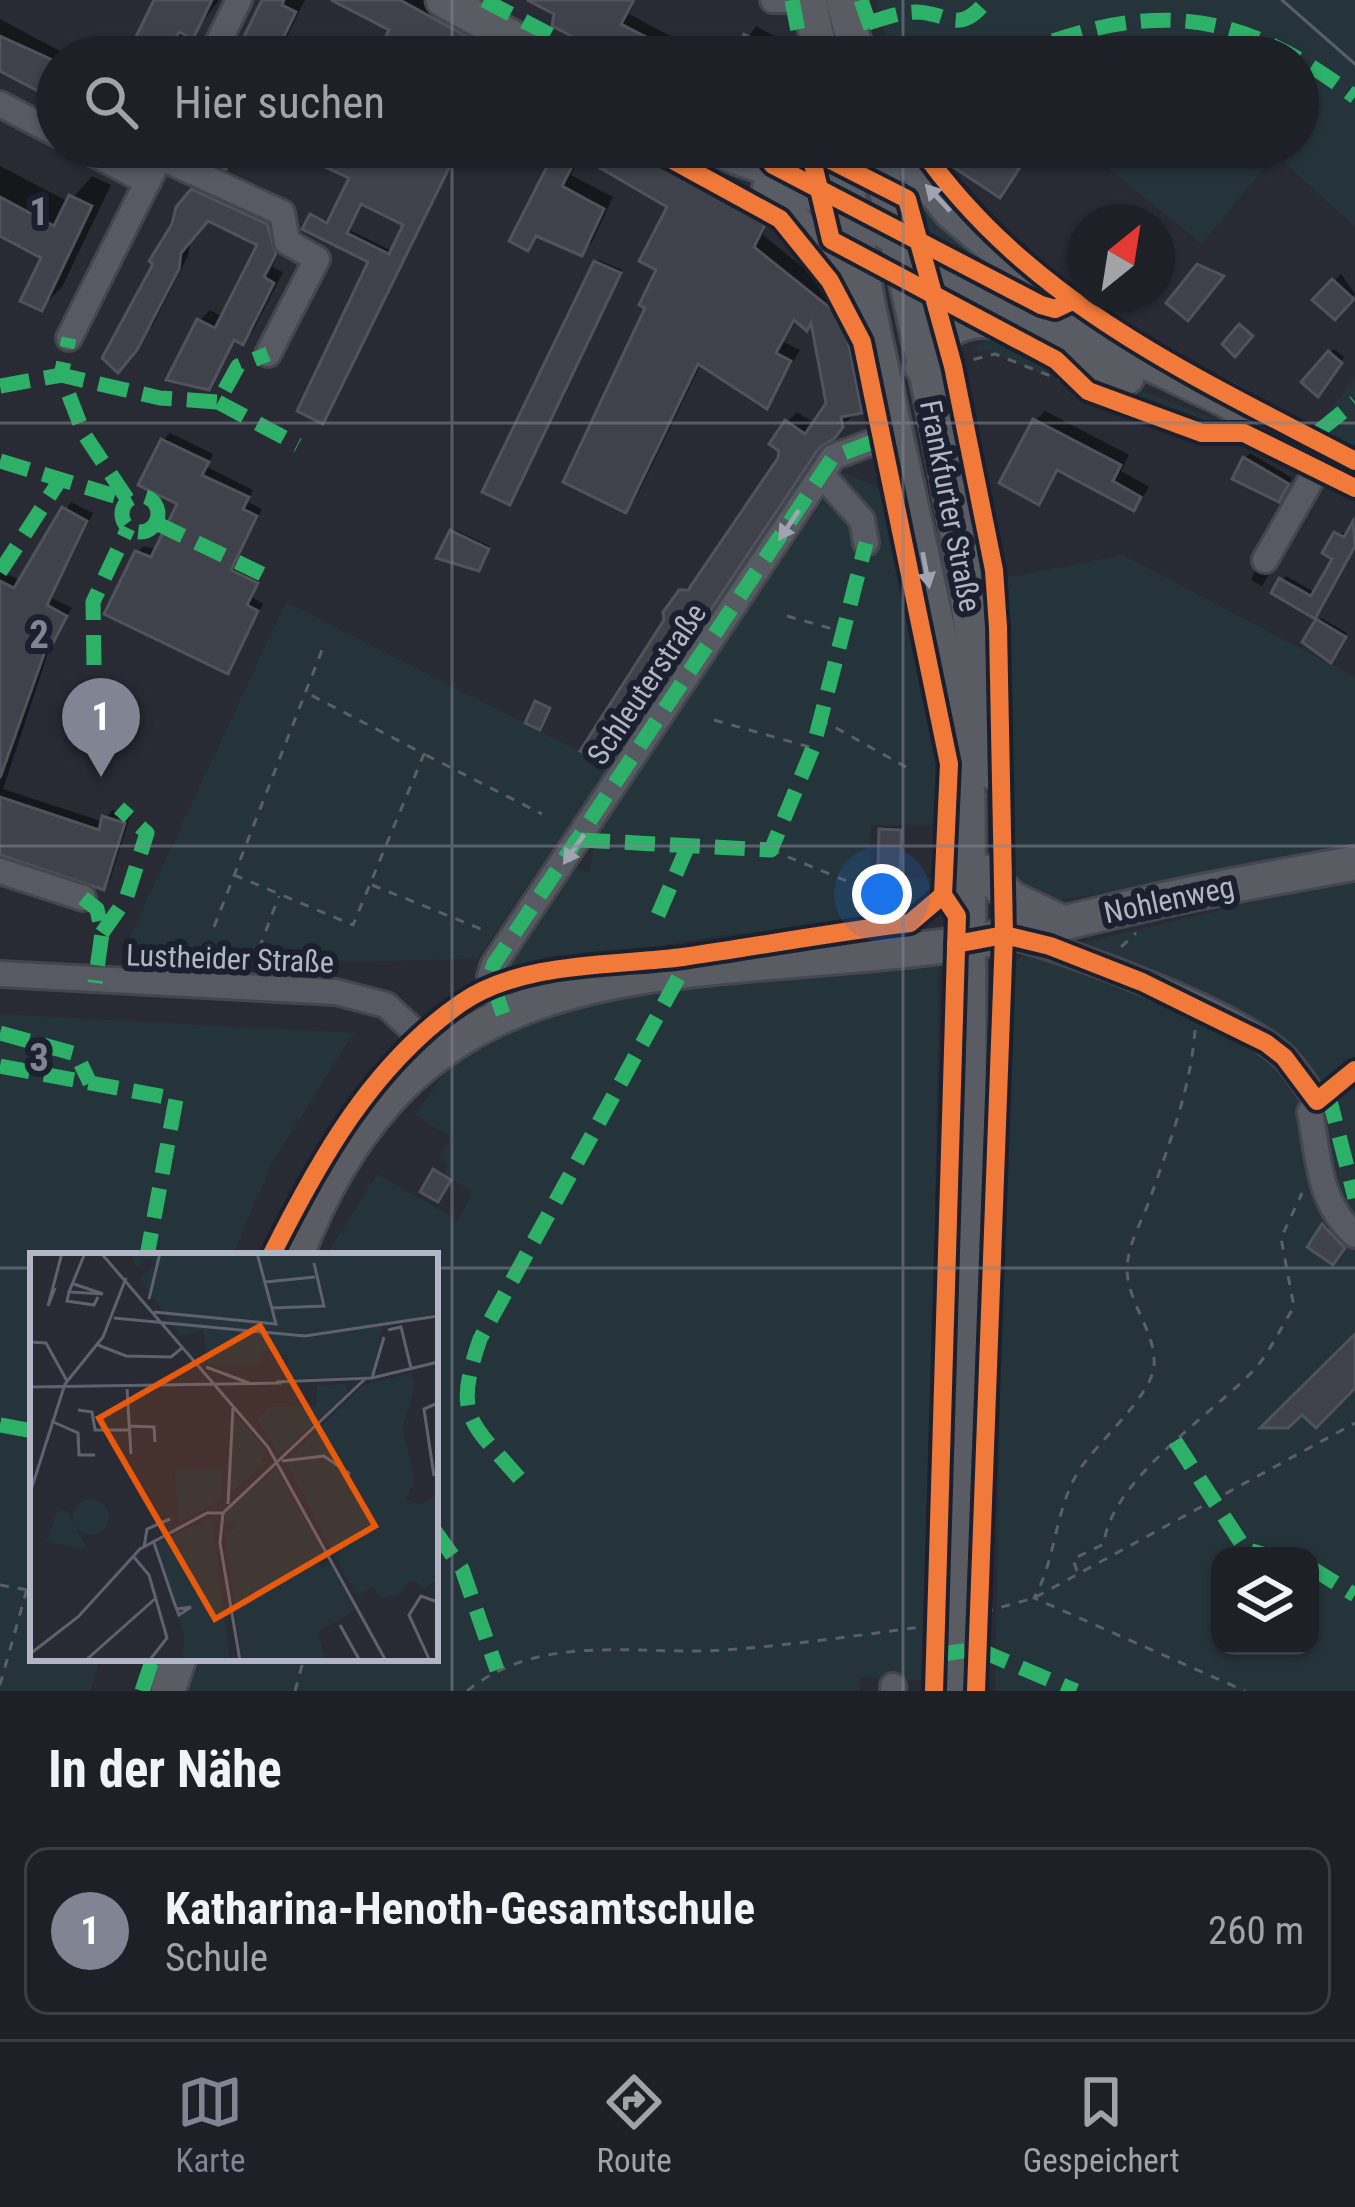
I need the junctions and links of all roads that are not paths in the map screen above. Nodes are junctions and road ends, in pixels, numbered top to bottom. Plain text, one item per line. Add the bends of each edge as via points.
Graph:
1 (239, 0) edge
2 (443, 0) edge
3 (772, 0) edge
4 (785, 0) edge
5 (809, 0) edge
6 (843, 0) edge
7 (221, 36) edge
8 (509, 36) edge
9 (817, 36) edge
10 (854, 36) edge
11 (0, 104) edge
12 (36, 123) edge
13 (121, 168) edge
14 (155, 168) edge
15 (194, 168) edge
16 (748, 168) edge
17 (781, 168) edge
18 (844, 168) edge
19 (882, 168) edge
20 (916, 168) edge
21 (766, 178) junction
22 (148, 182) junction
23 (855, 227) junction
24 (900, 252) junction
25 (869, 310) junction
26 (993, 325) junction
27 (69, 338) dead end
28 (1102, 341) junction
29 (268, 354) dead end
30 (937, 366) junction
31 (895, 414) junction
32 (1290, 442) junction
33 (1322, 459) junction
34 (822, 475) junction
35 (1355, 476) edge
36 (866, 543) dead end
37 (1265, 560) dead end
38 (1355, 862) edge
39 (0, 871) edge
40 (976, 873) junction
41 (83, 898) dead end
42 (1061, 922) junction
43 (985, 939) junction
44 (909, 950) junction
45 (0, 974) edge
46 (503, 1014) junction
47 (438, 1054) junction
48 (1355, 1235) edge
49 (298, 1253) edge
50 (178, 1661) edge
51 (168, 1691) edge
52 (956, 1691) edge

1 - 7 street
2 - 8 main road
3 - 4 street
5 - 9 main road
6 - 10 main road
11 - 12 street
13 - 22 street
14 - 22 street
15 - 29 street via 282,213 286,242 316,259
16 - 21 main road
17 - 21 main road
18 - 23 main road, Frankfurter Straße
19 - 24 main road, Frankfurter Straße
28 -> 20 main road via 951,212
21 - 23 main road
21 - 25 main road
22 - 27 street
23 - 24 main road
23 - 25 main road, Frankfurter Straße
24 - 26 main road
24 - 28 main road
24 - 30 main road, Frankfurter Straße
25 - 31 main road, Frankfurter Straße
26 - 30 main road via 942,334
26 - 32 main road
28 - 32 main road via 1224,399
30 - 40 main road, Frankfurter Straße via 980,669
31 - 34 street, Schleuterstraße via 878,440 833,458
31 -> 40 main road, Frankfurter Straße via 962,741
32 - 33 main road
33 - 35 main road
33 - 37 street
34 - 36 street via 862,520
34 -> 46 street, Schleuterstraße via 509,942 490,976
38 - 42 main road, Nohlenweg
39 - 41 street
40 - 42 main road
40 - 43 main road, Frankfurter Straße
40 - 44 main road
42 - 43 main road, Nohlenweg
43 - 44 main road, Nohlenweg
43 - 48 street via 1050,946 1196,1008 1284,1057 1317,1101 1310,1112 1325,1200
43 - 52 main road, Frankfurter Straße via 972,1085
44 - 46 main road, Nohlenweg via 608,980
45 - 47 street, Lustheider Straße via 336,992 386,1006
46 - 47 main road, Nohlenweg
47 - 49 main road, Nohlenweg via 390,1097 348,1155
50 - 51 main road

